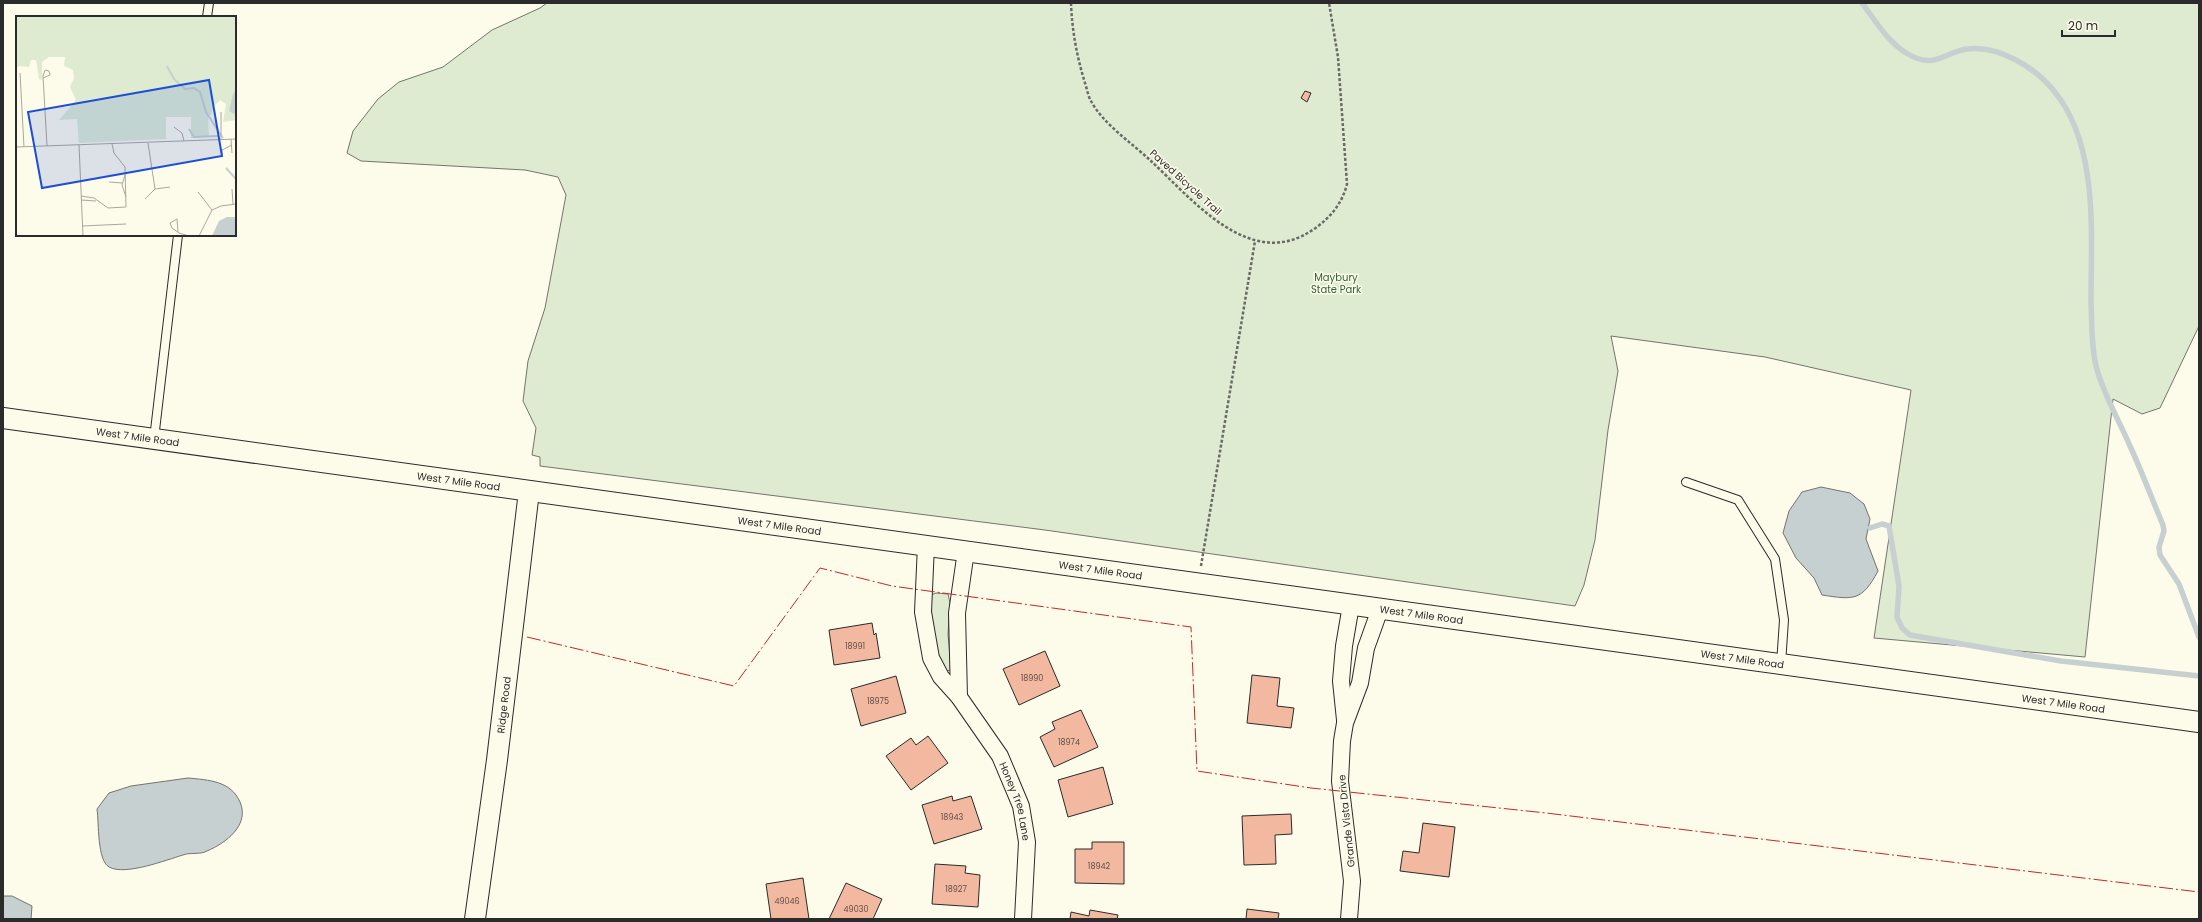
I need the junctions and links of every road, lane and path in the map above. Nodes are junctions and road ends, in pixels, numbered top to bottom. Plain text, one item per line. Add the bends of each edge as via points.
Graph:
1 (209, 3) edge
2 (1070, 3) edge
3 (1329, 3) edge
4 (207, 16) edge
5 (178, 236) edge
6 (1255, 241) junction
7 (3, 418) edge
8 (154, 439) junction
9 (1686, 482) dead end
10 (528, 491) junction
11 (926, 545) junction
12 (966, 551) junction
13 (1198, 582) junction
14 (1351, 604) junction
15 (1380, 609) junction
16 (1781, 664) junction
17 (959, 697) junction
18 (2199, 722) edge
19 (1345, 723) junction
20 (475, 919) edge
21 (1023, 919) edge
22 (1348, 919) edge

1 - 4 lane
2 - 6 path, Paved Bicycle Trail via 1072,29 1090,101 1115,130 1206,213 1234,233
3 - 6 path, Paved Bicycle Trail via 1344,110 1348,177 1345,194 1333,213 1308,233 1283,242
5 - 8 lane
6 - 13 path
7 - 8 street, West 7 Mile Road
8 - 10 street, West 7 Mile Road
9 - 16 lane via 1738,500 1775,559 1784,620
10 - 11 street, West 7 Mile Road
10 - 20 street, Ridge Road via 497,760
11 - 12 street, West 7 Mile Road
11 - 17 street, Honey Tree Lane via 923,612 931,658 941,677
12 - 13 street, West 7 Mile Road
12 - 17 street via 957,613
13 - 14 street, West 7 Mile Road
14 - 15 street, West 7 Mile Road
14 - 19 street, Grande Vista Drive via 1341,681
15 - 16 street, West 7 Mile Road
15 - 19 street, Grande Vista Drive via 1366,648 1360,684
16 - 18 street, West 7 Mile Road
17 - 21 street, Honey Tree Lane via 1000,756 1021,806 1027,842
19 - 22 street, Grande Vista Drive via 1340,781 1352,881

